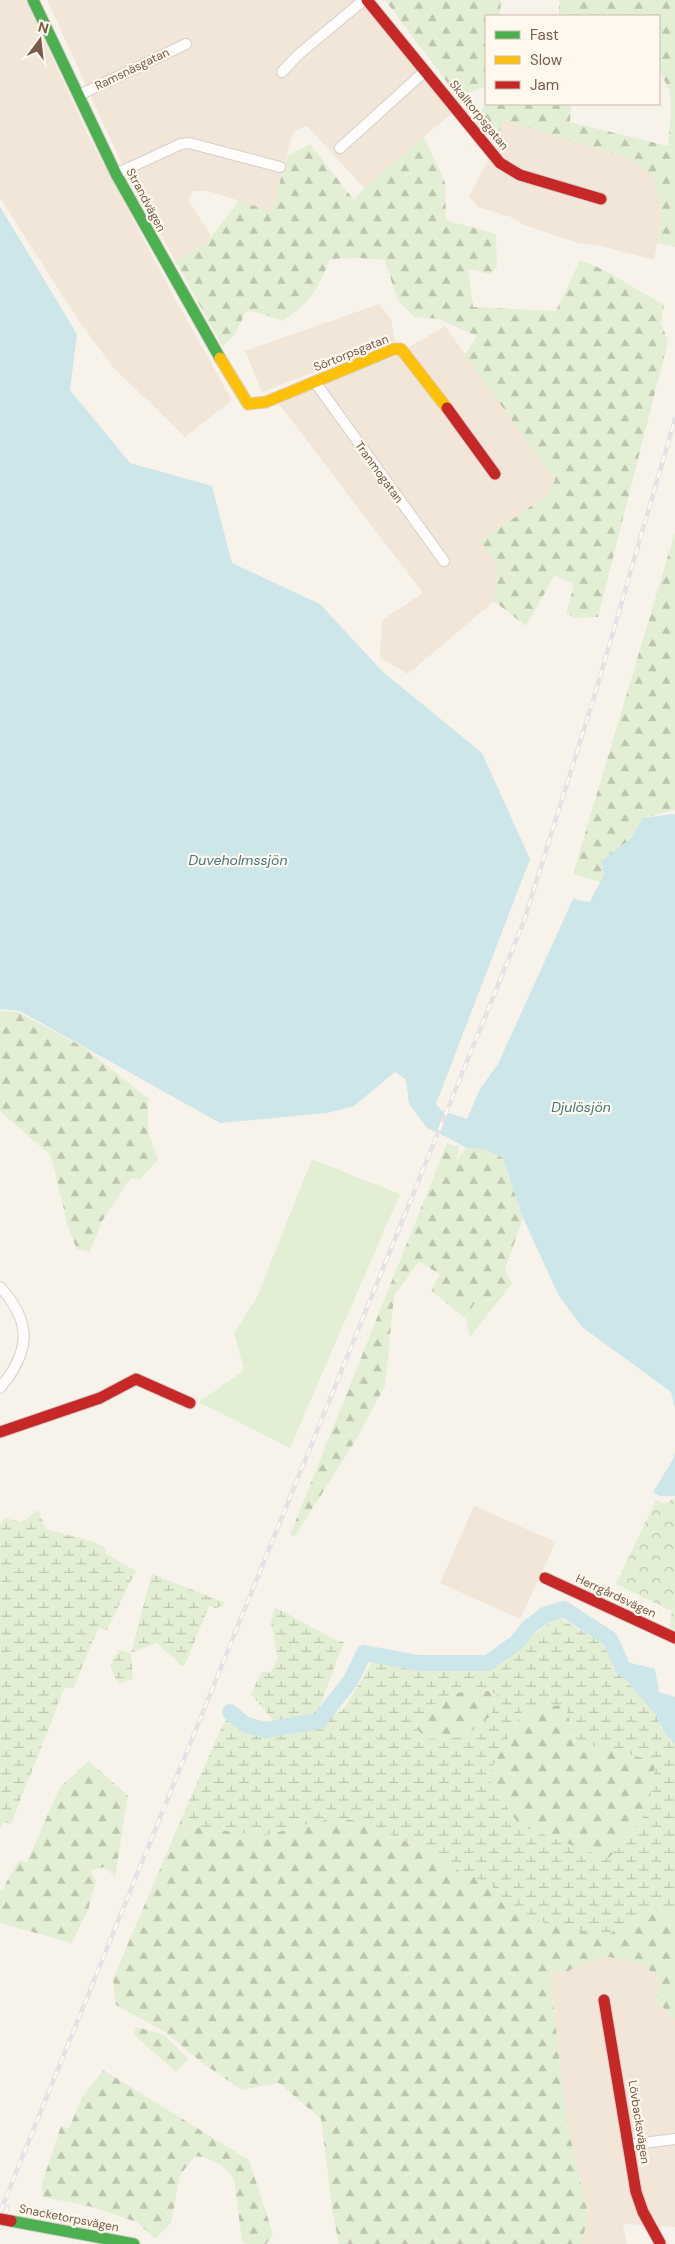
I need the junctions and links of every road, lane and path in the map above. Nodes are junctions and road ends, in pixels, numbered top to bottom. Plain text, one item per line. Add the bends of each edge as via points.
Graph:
1 (33, 0) edge
2 (366, 0) edge
3 (186, 44) dead end
4 (282, 72) dead end
5 (424, 72) junction
6 (79, 95) junction
7 (340, 148) dead end
8 (280, 167) dead end
9 (116, 174) junction
10 (601, 199) dead end
11 (315, 382) junction
12 (248, 404) joint
13 (495, 474) dead end
14 (444, 561) dead end
15 (0, 1287) edge
16 (0, 1388) edge
17 (190, 1403) dead end
18 (0, 1432) edge
19 (545, 1578) dead end
20 (675, 1638) edge
21 (604, 2000) dead end
22 (675, 2139) edge
23 (628, 2145) junction
24 (5, 2220) edge
25 (662, 2243) edge
26 (134, 2244) edge
27 (646, 2244) edge

1 - 6 street, Strandvägen
2 - 4 street, Skalltorpsgatan via 299,54
2 - 5 street, Skalltorpsgatan
3 - 6 street, Ramsnäsgatan
5 - 7 street
5 - 10 street, Skalltorpsgatan via 509,170
6 - 9 street, Strandvägen
8 - 9 street via 189,143
9 - 12 street, Strandvägen via 215,353
11 - 12 street, Sörtorpsgatan via 266,402
11 - 13 street, Sörtorpsgatan via 401,350
11 - 14 street, Tranmogatan
15 - 16 street via 17,1309 24,1332 20,1358
17 - 18 street via 136,1379 100,1398
19 - 20 street, Herrgårdsvägen
21 - 23 street, Lövbacksvägen
22 - 23 street
23 - 25 street, Lövbacksvägen via 636,2192 643,2212
24 - 26 street, Snacketorpsvägen
25 - 27 street

